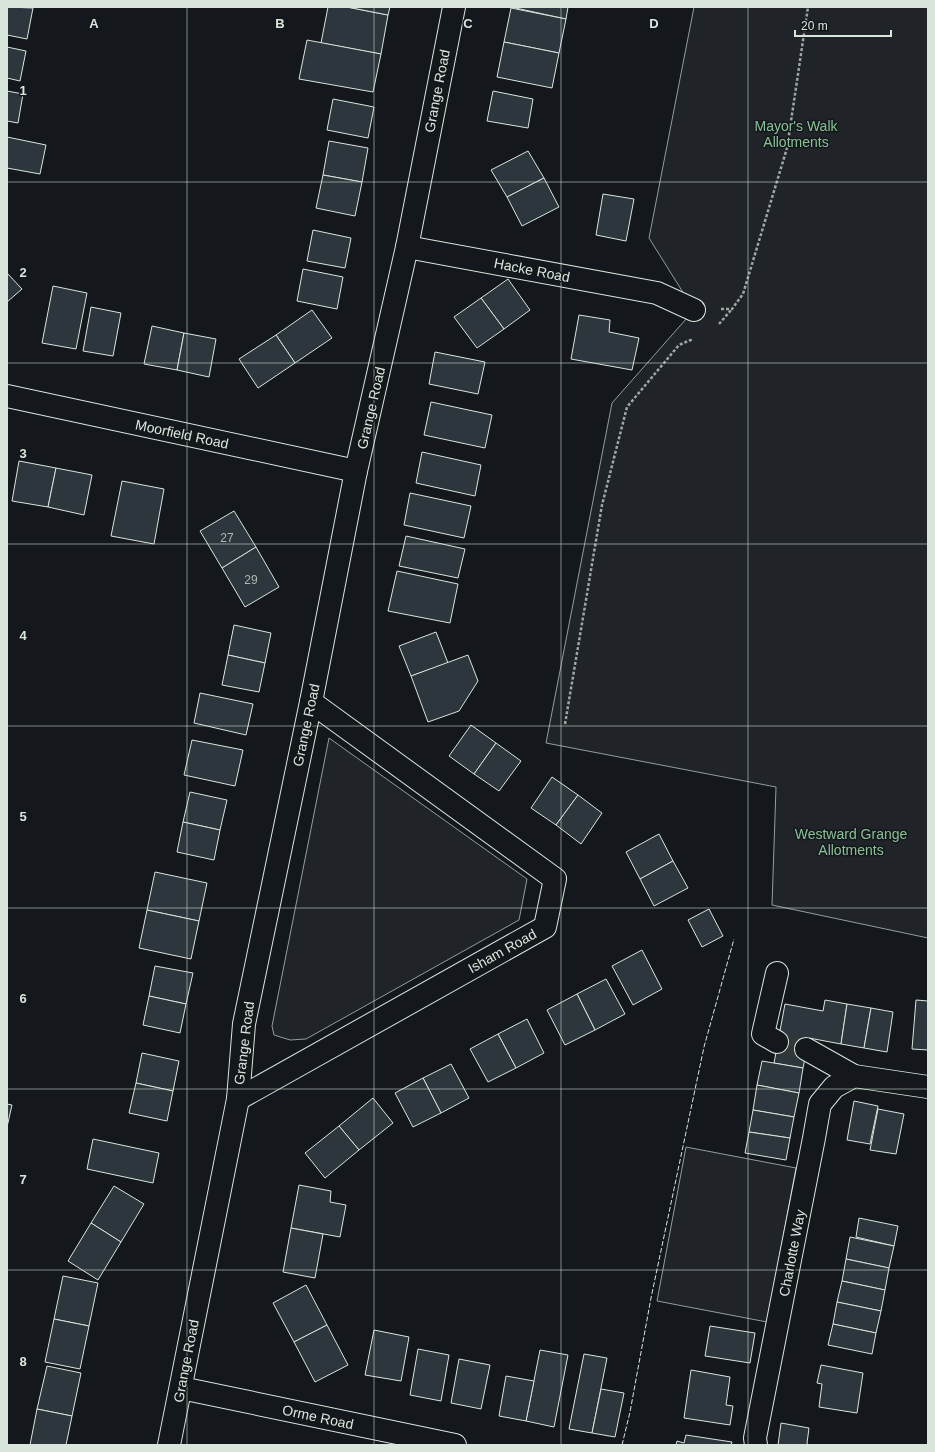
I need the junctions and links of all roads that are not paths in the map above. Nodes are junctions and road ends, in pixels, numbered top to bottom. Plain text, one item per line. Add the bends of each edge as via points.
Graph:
1 (454, 7) edge
2 (406, 246) junction
3 (694, 310) road end
4 (7, 396) edge
5 (356, 471) junction
6 (311, 702) junction
7 (777, 973) dead end
8 (777, 1042) tunnel mouth
9 (806, 1049) tunnel mouth
10 (854, 1076) junction
11 (928, 1087) edge
12 (238, 1099) junction
13 (180, 1388) junction
14 (169, 1445) edge
15 (455, 1445) edge
16 (756, 1445) edge

1 - 2 street, Grange Road
2 - 3 street, Hacke Road via 657,293
2 - 5 street, Grange Road
4 - 5 street, Moorfield Road
5 - 6 street, Grange Road
6 - 12 street, Grange Road via 244,1024
6 - 12 street, Isham Road via 555,878 545,927
7 - 8 street via 763,1034
9 - 10 street
10 - 11 street
10 - 16 street, Charlotte Way via 834,1087 820,1104 755,1438
12 - 13 street, Grange Road
13 - 14 street, Grange Road
13 - 15 street, Orme Road

